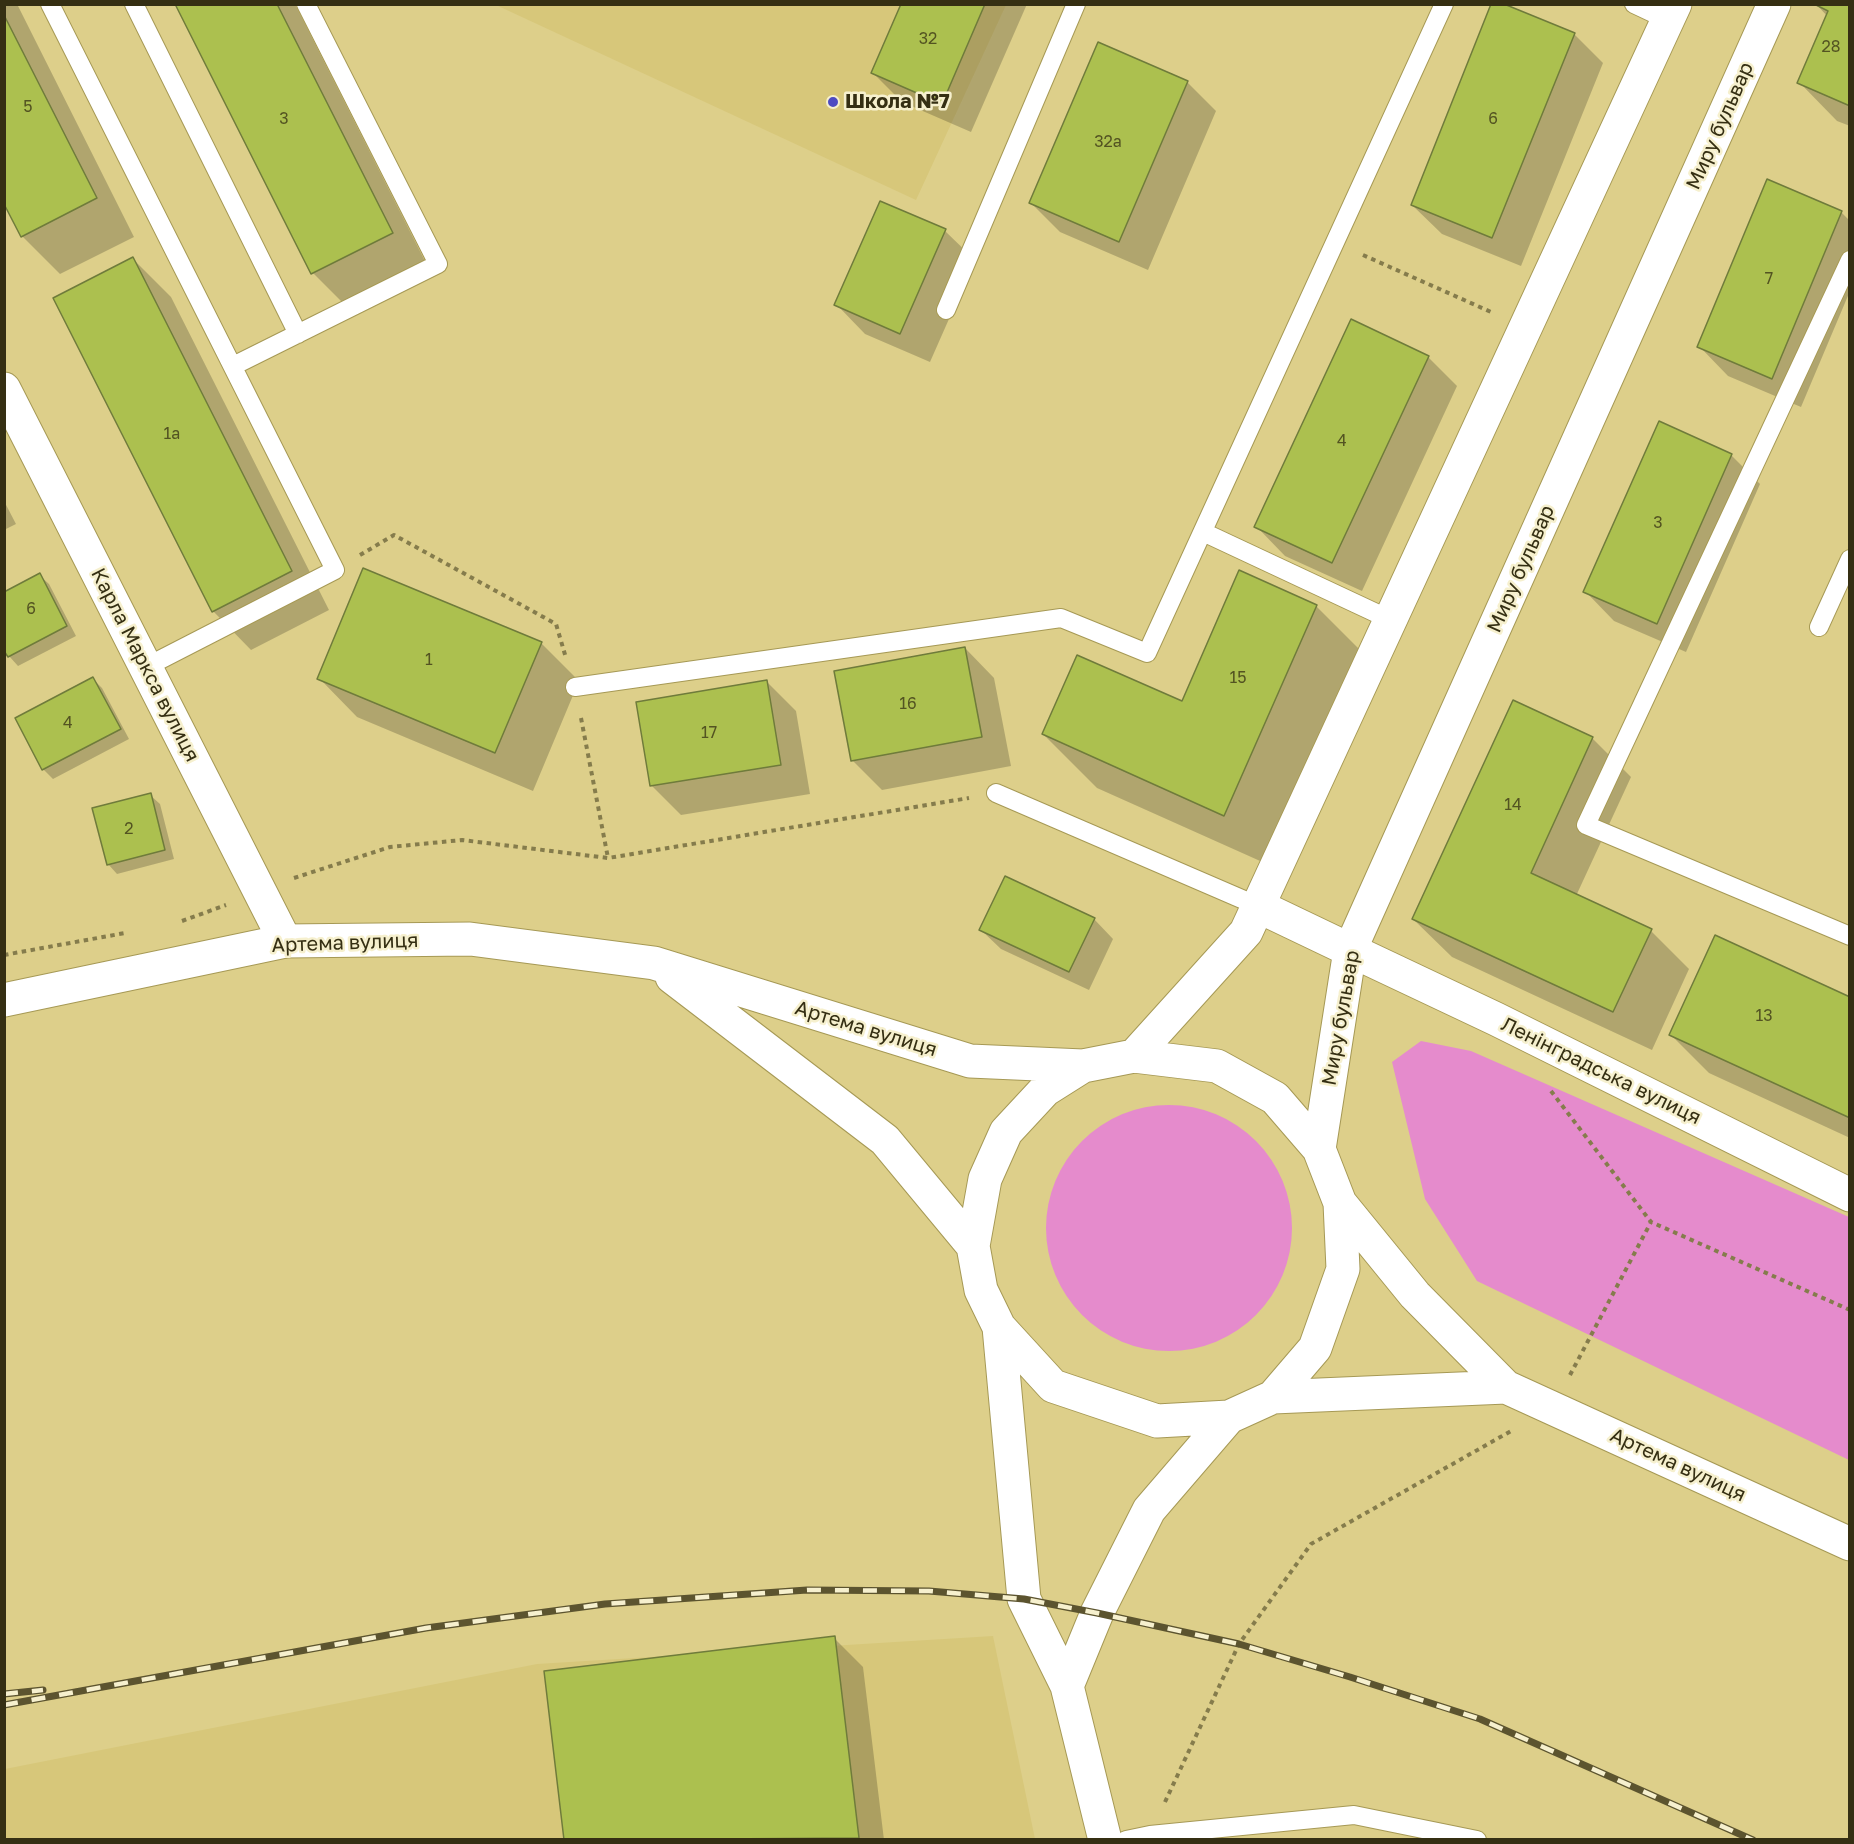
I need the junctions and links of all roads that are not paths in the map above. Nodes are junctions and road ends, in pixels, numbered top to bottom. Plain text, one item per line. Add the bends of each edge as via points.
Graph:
1 (50, 4) edge
2 (134, 4) edge
3 (306, 4) edge
4 (1076, 4) edge
5 (1444, 4) edge
6 (1634, 4) edge
7 (1774, 4) edge
8 (1671, 12) edge
9 (1850, 260) edge
10 (946, 310) dead end
11 (298, 334) junction
12 (232, 366) junction
13 (4, 389) edge
14 (1203, 532) junction
15 (1850, 559) edge
16 (1391, 620) junction
17 (1819, 627) dead end
18 (146, 667) junction
19 (575, 687) road end
20 (996, 793) road end
21 (1258, 906) junction
22 (1850, 936) edge
23 (285, 941) junction
24 (1350, 950) junction
25 (654, 963) junction
26 (4, 1000) edge
27 (1134, 1056) junction
28 (1083, 1066) junction
29 (1319, 1149) junction
30 (1850, 1195) edge
31 (1340, 1203) junction
32 (973, 1246) junction
33 (999, 1327) junction
34 (1506, 1387) junction
35 (1273, 1397) junction
36 (1229, 1417) junction
37 (1850, 1544) edge
38 (1067, 1686) junction
39 (1105, 1839) edge
40 (1126, 1839) edge
41 (1477, 1839) edge

1 - 12 lane
2 - 11 lane
3 - 11 lane via 438,264
4 - 10 lane
5 - 14 lane
6 - 8 lane
7 - 24 main road, Миру бульвар
8 - 16 main road
9 - 22 lane via 1586,825
11 - 12 lane
12 - 18 lane via 335,570
13 - 18 main road, Карла Маркса вулиця
14 - 16 lane
14 - 19 lane via 1147,653 1060,618
15 - 17 lane
16 - 21 main road
18 - 23 main road, Карла Маркса вулиця
20 - 21 lane
21 - 24 main road, Ленінградська вулиця
21 - 27 main road via 1246,932
23 - 25 main road, Артема вулиця via 470,939
23 - 26 main road, Артема вулиця
24 - 29 main road, Миру бульвар
24 - 30 main road, Ленінградська вулиця
25 - 28 main road, Артема вулиця via 970,1060
25 - 32 main road via 885,1140
27 - 28 main road
27 - 29 main road via 1217,1066 1275,1098
28 - 32 main road via 1045,1090 1006,1132 985,1179
29 - 31 main road
31 - 34 main road via 1415,1295
31 - 35 main road via 1343,1269 1315,1348
32 - 33 main road via 981,1290
33 - 36 main road via 1053,1386 1157,1421
33 - 38 main road via 1024,1599
34 - 35 main road
34 - 37 main road, Артема вулиця
35 - 36 main road
36 - 38 main road via 1149,1510 1097,1613
38 - 39 main road
40 - 41 lane via 1354,1815

